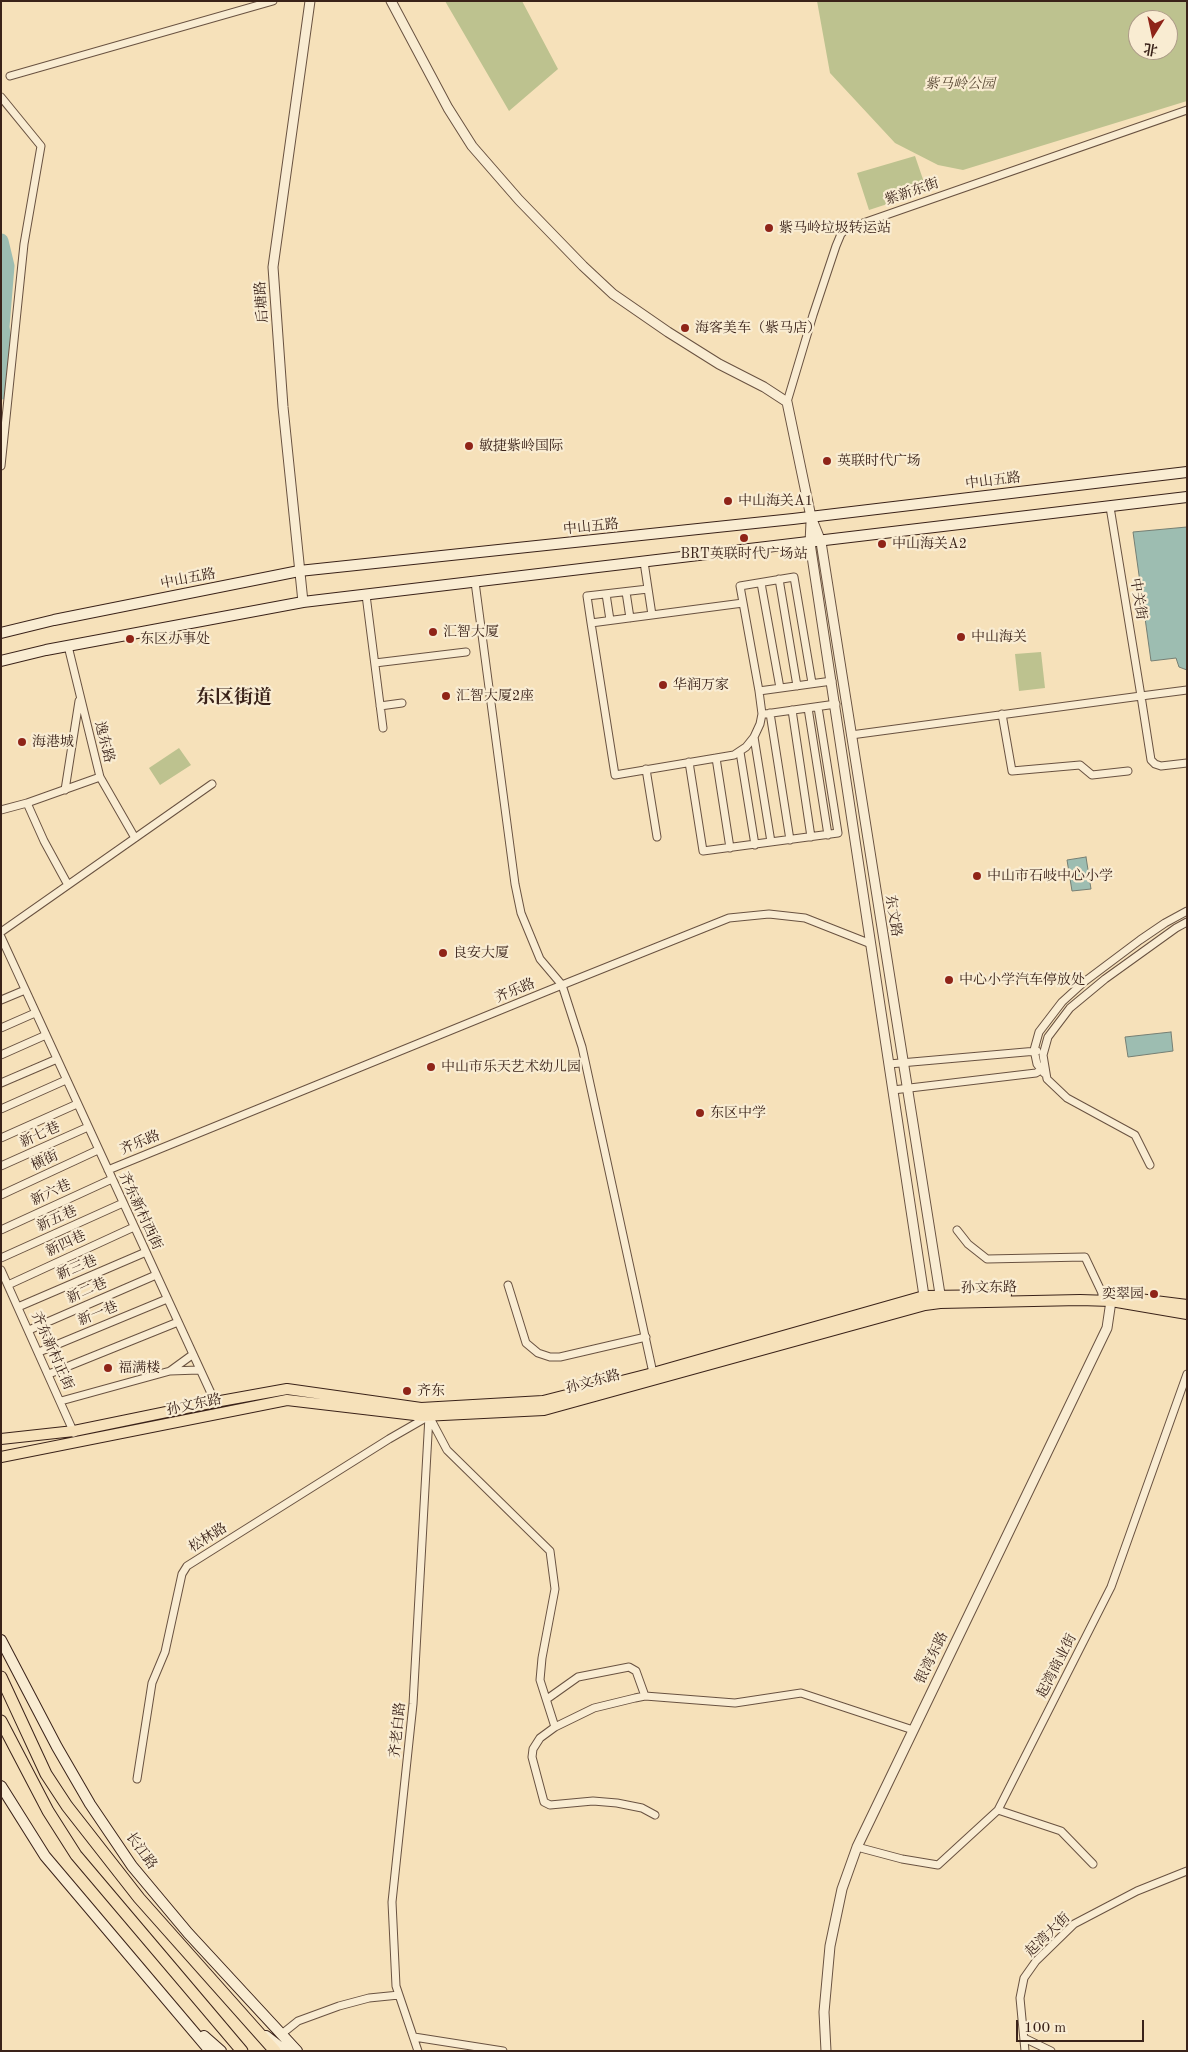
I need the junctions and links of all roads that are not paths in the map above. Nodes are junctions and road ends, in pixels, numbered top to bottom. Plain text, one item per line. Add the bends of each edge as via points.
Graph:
1 (273, 1) edge
2 (310, 1) edge
3 (391, 1) edge
4 (10, 76) dead end
5 (1, 97) edge
6 (1187, 110) edge
7 (787, 402) junction
8 (1, 466) edge
9 (1187, 472) edge
10 (1187, 497) edge
11 (1110, 506) junction
12 (811, 517) junction
13 (816, 542) junction
14 (644, 562) junction
15 (299, 571) junction
16 (779, 579) junction
17 (476, 582) junction
18 (761, 582) junction
19 (648, 589) junction
20 (626, 592) junction
21 (366, 594) junction
22 (606, 594) junction
23 (303, 602) junction
24 (743, 603) junction
25 (652, 615) junction
26 (630, 618) junction
27 (610, 620) junction
28 (591, 623) junction
29 (1, 633) edge
30 (68, 646) junction
31 (466, 652) dead end
32 (1, 661) edge
33 (375, 663) junction
34 (832, 681) junction
35 (812, 684) junction
36 (797, 686) junction
37 (780, 688) junction
38 (1187, 690) edge
39 (759, 691) junction
40 (1141, 696) junction
41 (80, 697) junction
42 (402, 703) dead end
43 (836, 704) junction
44 (380, 706) junction
45 (818, 706) junction
46 (808, 708) junction
47 (792, 710) junction
48 (766, 714) junction
49 (1002, 714) junction
50 (383, 728) dead end
51 (851, 735) junction
52 (754, 737) junction
53 (740, 752) junction
54 (716, 758) junction
55 (688, 762) junction
56 (1187, 763) edge
57 (646, 769) junction
58 (1128, 771) dead end
59 (100, 777) junction
60 (212, 784) dead end
61 (65, 790) junction
62 (27, 803) junction
63 (1, 810) edge
64 (828, 835) junction
65 (657, 837) dead end
66 (811, 837) junction
67 (135, 838) junction
68 (790, 840) junction
69 (771, 842) junction
70 (755, 844) junction
71 (730, 848) junction
72 (68, 885) junction
73 (1187, 911) edge
74 (1187, 922) edge
75 (1, 932) edge
76 (1, 936) edge
77 (871, 944) junction
78 (562, 985) junction
79 (25, 990) junction
80 (1, 1000) edge
81 (35, 1013) junction
82 (1, 1028) edge
83 (46, 1036) junction
84 (1034, 1050) junction
85 (1, 1055) edge
86 (1043, 1057) junction
87 (57, 1059) junction
88 (902, 1063) junction
89 (889, 1064) junction
90 (1041, 1070) junction
91 (1047, 1079) junction
92 (66, 1080) junction
93 (1, 1083) edge
94 (906, 1088) junction
95 (893, 1090) junction
96 (77, 1104) junction
97 (1, 1109) edge
98 (88, 1127) junction
99 (1, 1138) edge
100 (98, 1150) junction
101 (1150, 1165) dead end
102 (1, 1166) edge
103 (108, 1170) junction
104 (112, 1179) junction
105 (1, 1195) edge
106 (123, 1203) junction
107 (134, 1227) junction
108 (1, 1230) edge
109 (957, 1230) dead end
110 (146, 1252) junction
111 (1, 1258) edge
112 (1, 1270) edge
113 (156, 1275) junction
114 (8, 1285) junction
115 (508, 1285) dead end
116 (940, 1294) junction
117 (924, 1296) junction
118 (1107, 1298) junction
119 (167, 1299) junction
120 (1187, 1305) edge
121 (18, 1306) junction
122 (1187, 1314) edge
123 (178, 1322) junction
124 (29, 1330) junction
125 (646, 1337) junction
126 (39, 1352) junction
127 (192, 1355) junction
128 (199, 1370) junction
129 (170, 1371) junction
130 (653, 1373) junction
131 (49, 1374) junction
132 (1187, 1374) edge
133 (61, 1401) junction
134 (215, 1402) junction
135 (429, 1412) junction
136 (220, 1413) junction
137 (74, 1431) junction
138 (1, 1439) edge
139 (78, 1443) junction
140 (1, 1457) edge
141 (1, 1640) edge
142 (1, 1677) edge
143 (645, 1696) junction
144 (547, 1699) junction
145 (1, 1721) edge
146 (555, 1727) junction
147 (913, 1730) junction
148 (137, 1779) dead end
149 (1, 1786) edge
150 (998, 1810) junction
151 (655, 1815) dead end
152 (857, 1846) junction
153 (1093, 1864) dead end
154 (1187, 1871) edge
155 (399, 1995) junction
156 (183, 2016) junction
157 (255, 2027) junction
158 (283, 2034) junction
159 (414, 2038) junction
160 (1024, 2038) junction
161 (210, 2051) edge
162 (221, 2051) edge
163 (242, 2051) edge
164 (275, 2051) edge
165 (285, 2051) edge
166 (297, 2051) edge
167 (418, 2051) edge
168 (503, 2051) edge
169 (826, 2051) edge
170 (1025, 2051) edge
171 (1051, 2051) edge

1 - 4 street
2 - 15 street, 后塘路 via 273,267
3 - 7 street via 472,146 584,266 613,294 668,332
5 - 8 street via 41,146 24,244
6 - 7 street, 紫新东街 via 846,229 836,246
7 - 12 street
9 - 12 main road, 中山五路
10 - 11 main road
11 - 13 main road
11 - 40 street, 中关街
12 - 13 street
12 - 15 main road, 中山五路
13 - 14 main road
13 - 34 street, 东文路
13 - 51 street, 东文路
14 - 17 main road
14 - 19 street
15 - 23 street, 后塘路
15 - 29 main road, 中山五路
16 - 18 street
16 - 35 street via 794,577
16 - 36 street
17 - 21 main road
17 - 78 street via 515,884 522,913 540,959
18 - 24 street via 740,586
18 - 37 street
19 - 20 street
19 - 25 street
20 - 22 street
20 - 26 street
21 - 23 main road
21 - 33 street
22 - 27 street
22 - 28 street via 587,596
23 - 30 main road
24 - 25 street
24 - 39 street
25 - 26 street
26 - 27 street
27 - 28 street
28 - 57 street via 615,775
30 - 32 main road
30 - 41 street, 逸东路
31 - 33 street
33 - 44 street
34 - 35 street
34 - 43 street, 东文路
35 - 36 street
36 - 37 street
37 - 39 street
38 - 40 street
39 - 48 street
40 - 49 street
40 - 56 street, 中关街 via 1151,760 1161,766
41 - 59 street, 逸东路
41 - 61 street
42 - 44 street
43 - 45 street
43 - 77 street, 东文路
44 - 50 street
45 - 46 street
45 - 64 street via 838,833
46 - 47 street
46 - 64 street
47 - 48 street
47 - 66 street
48 - 52 street
48 - 68 street
49 - 51 street
49 - 58 street via 1012,771 1080,764 1092,774
51 - 88 street, 东文路
52 - 53 street
52 - 69 street
53 - 54 street
53 - 70 street
54 - 55 street
54 - 71 street
55 - 57 street
55 - 71 street via 703,851
57 - 65 street
59 - 61 street
59 - 67 street, 逸东路
60 - 67 street
61 - 62 street
62 - 63 street
62 - 72 street
64 - 66 street
66 - 68 street
67 - 72 street
68 - 69 street
69 - 70 street
70 - 71 street
72 - 75 street
73 - 84 street via 1165,923 1084,982 1062,1002 1039,1032
74 - 86 street via 1105,979 1070,1008 1048,1037
76 - 79 street, 齐东新村西街
77 - 78 street, 齐乐路 via 805,918 769,914 729,918
77 - 89 street, 东文路
78 - 103 street, 齐乐路
78 - 125 street via 582,1047
79 - 80 street
79 - 81 street, 齐东新村西街
81 - 82 street
81 - 83 street, 齐东新村西街
83 - 85 street
83 - 87 street, 齐东新村西街
84 - 86 street
84 - 88 street
84 - 90 street
86 - 90 street
86 - 91 street
87 - 92 street, 齐东新村西街
87 - 93 street
88 - 89 street
88 - 94 street, 东文路
89 - 95 street, 东文路
90 - 91 street
90 - 94 street
91 - 101 street via 1067,1098 1135,1135
92 - 96 street, 齐东新村西街
92 - 97 street
94 - 95 street
94 - 116 street, 东文路
95 - 117 street, 东文路
96 - 98 street, 齐东新村西街
96 - 99 street
98 - 100 street, 齐东新村西街
98 - 102 street, 新七巷
100 - 103 street, 齐东新村西街
100 - 105 street, 横街
103 - 104 street, 齐东新村西街
104 - 106 street, 齐东新村西街
104 - 108 street, 新六巷
106 - 107 street, 齐东新村西街
106 - 111 street, 新五巷
107 - 110 street, 齐东新村西街
107 - 114 street, 新四巷
109 - 118 street via 987,1259 1085,1257
110 - 113 street, 齐东新村西街
110 - 121 street, 新三巷
112 - 114 street, 齐东新村正街
113 - 119 street, 齐东新村西街
113 - 124 street, 新二巷
114 - 121 street, 齐东新村正街
115 - 125 street via 526,1343 538,1353 560,1358
116 - 117 main road, 孙文东路
116 - 118 main road, 孙文东路
117 - 130 main road, 孙文东路
118 - 120 main road, 孙文东路
118 - 122 main road, 孙文东路
118 - 135 main road, 孙文东路 via 925,1305 544,1410
118 - 147 street, 银湾东路 via 1107,1328
119 - 123 street, 齐东新村西街
119 - 126 street, 新一巷
121 - 124 street, 齐东新村正街
123 - 127 street, 齐东新村西街
123 - 131 street
124 - 126 street, 齐东新村正街
125 - 130 street
126 - 131 street, 齐东新村正街
127 - 128 street, 齐东新村西街
127 - 129 street
128 - 129 street
128 - 134 street, 齐东新村西街
129 - 133 street
130 - 135 main road, 孙文东路 via 543,1401
131 - 133 street, 齐东新村正街
132 - 150 street, 起湾商业街 via 1111,1587
133 - 137 street, 齐东新村正街
134 - 135 main road, 孙文东路 via 287,1389
134 - 136 street, 齐东新村西街
134 - 137 main road, 孙文东路
135 - 136 main road, 孙文东路 via 287,1400
135 - 144 street via 448,1450 550,1551 555,1589 540,1680
135 - 148 street, 松林路 via 187,1566 182,1574 165,1652 152,1683
135 - 155 street, 齐老白路 via 413,1704 392,1902
136 - 139 main road, 孙文东路
137 - 138 main road, 孙文东路
137 - 139 street, 齐东新村正街
139 - 140 main road, 孙文东路
141 - 158 main road, 长江路 via 86,1796 132,1866
142 - 157 highway via 46,1774 67,1806 139,1898
143 - 144 street via 636,1671 630,1667 578,1677
143 - 146 street via 594,1708
143 - 147 street via 735,1703 801,1693
144 - 146 street
145 - 163 highway via 48,1811 76,1855
146 - 151 street via 540,1738 532,1757 547,1805 593,1801 617,1803 642,1808
147 - 152 street, 银湾东路
149 - 156 main road via 46,1856
150 - 152 street, 起湾商业街 via 938,1865
150 - 153 street via 1061,1831
152 - 169 street, 银湾东路 via 842,1889 830,1946 824,2012
154 - 160 street, 起湾大街 via 1137,1891 1074,1924 1036,1962 1024,1978 1020,1998
155 - 158 street via 339,2006 298,2021
155 - 159 street, 齐老白路
156 - 161 main road
156 - 162 main road
157 - 164 highway
157 - 165 main road
158 - 166 main road, 长江路
159 - 167 street, 齐老白路
159 - 168 street
160 - 170 street, 起湾大街
160 - 171 street

